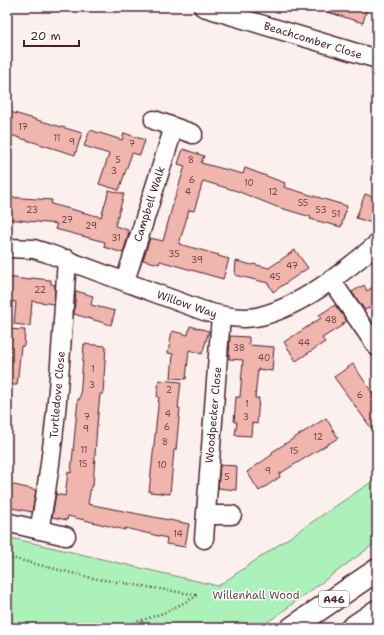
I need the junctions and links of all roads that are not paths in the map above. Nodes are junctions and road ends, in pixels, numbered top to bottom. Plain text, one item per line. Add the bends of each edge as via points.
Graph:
1 (203, 7) edge
2 (377, 59) edge
3 (154, 120) dead end
4 (174, 127) junction
5 (193, 134) dead end
6 (377, 244) edge
7 (7, 248) edge
8 (66, 259) junction
9 (331, 280) junction
10 (125, 281) junction
11 (221, 316) junction
12 (377, 347) edge
13 (206, 515) junction
14 (232, 515) dead end
15 (10, 523) dead end
16 (39, 530) junction
17 (66, 536) dead end
18 (204, 539) dead end
19 (377, 570) edge
20 (377, 611) edge
21 (292, 628) edge
22 (352, 628) edge

1 - 2 street, Beachcomber Close
3 - 4 street
4 - 5 street
4 - 10 street, Campbell Walk
6 - 9 street, Willow Way
7 - 8 street, Willow Way via 34,250
8 - 10 street, Willow Way
8 - 16 street, Turtledove Close via 52,444
9 - 11 street, Willow Way via 286,306 256,317
9 - 12 street
10 - 11 street, Willow Way
11 - 13 street, Woodpecker Close
13 - 14 street
13 - 18 street, Woodpecker Close
15 - 16 street
16 - 17 street
19 - 21 highway, A46
20 - 22 highway

